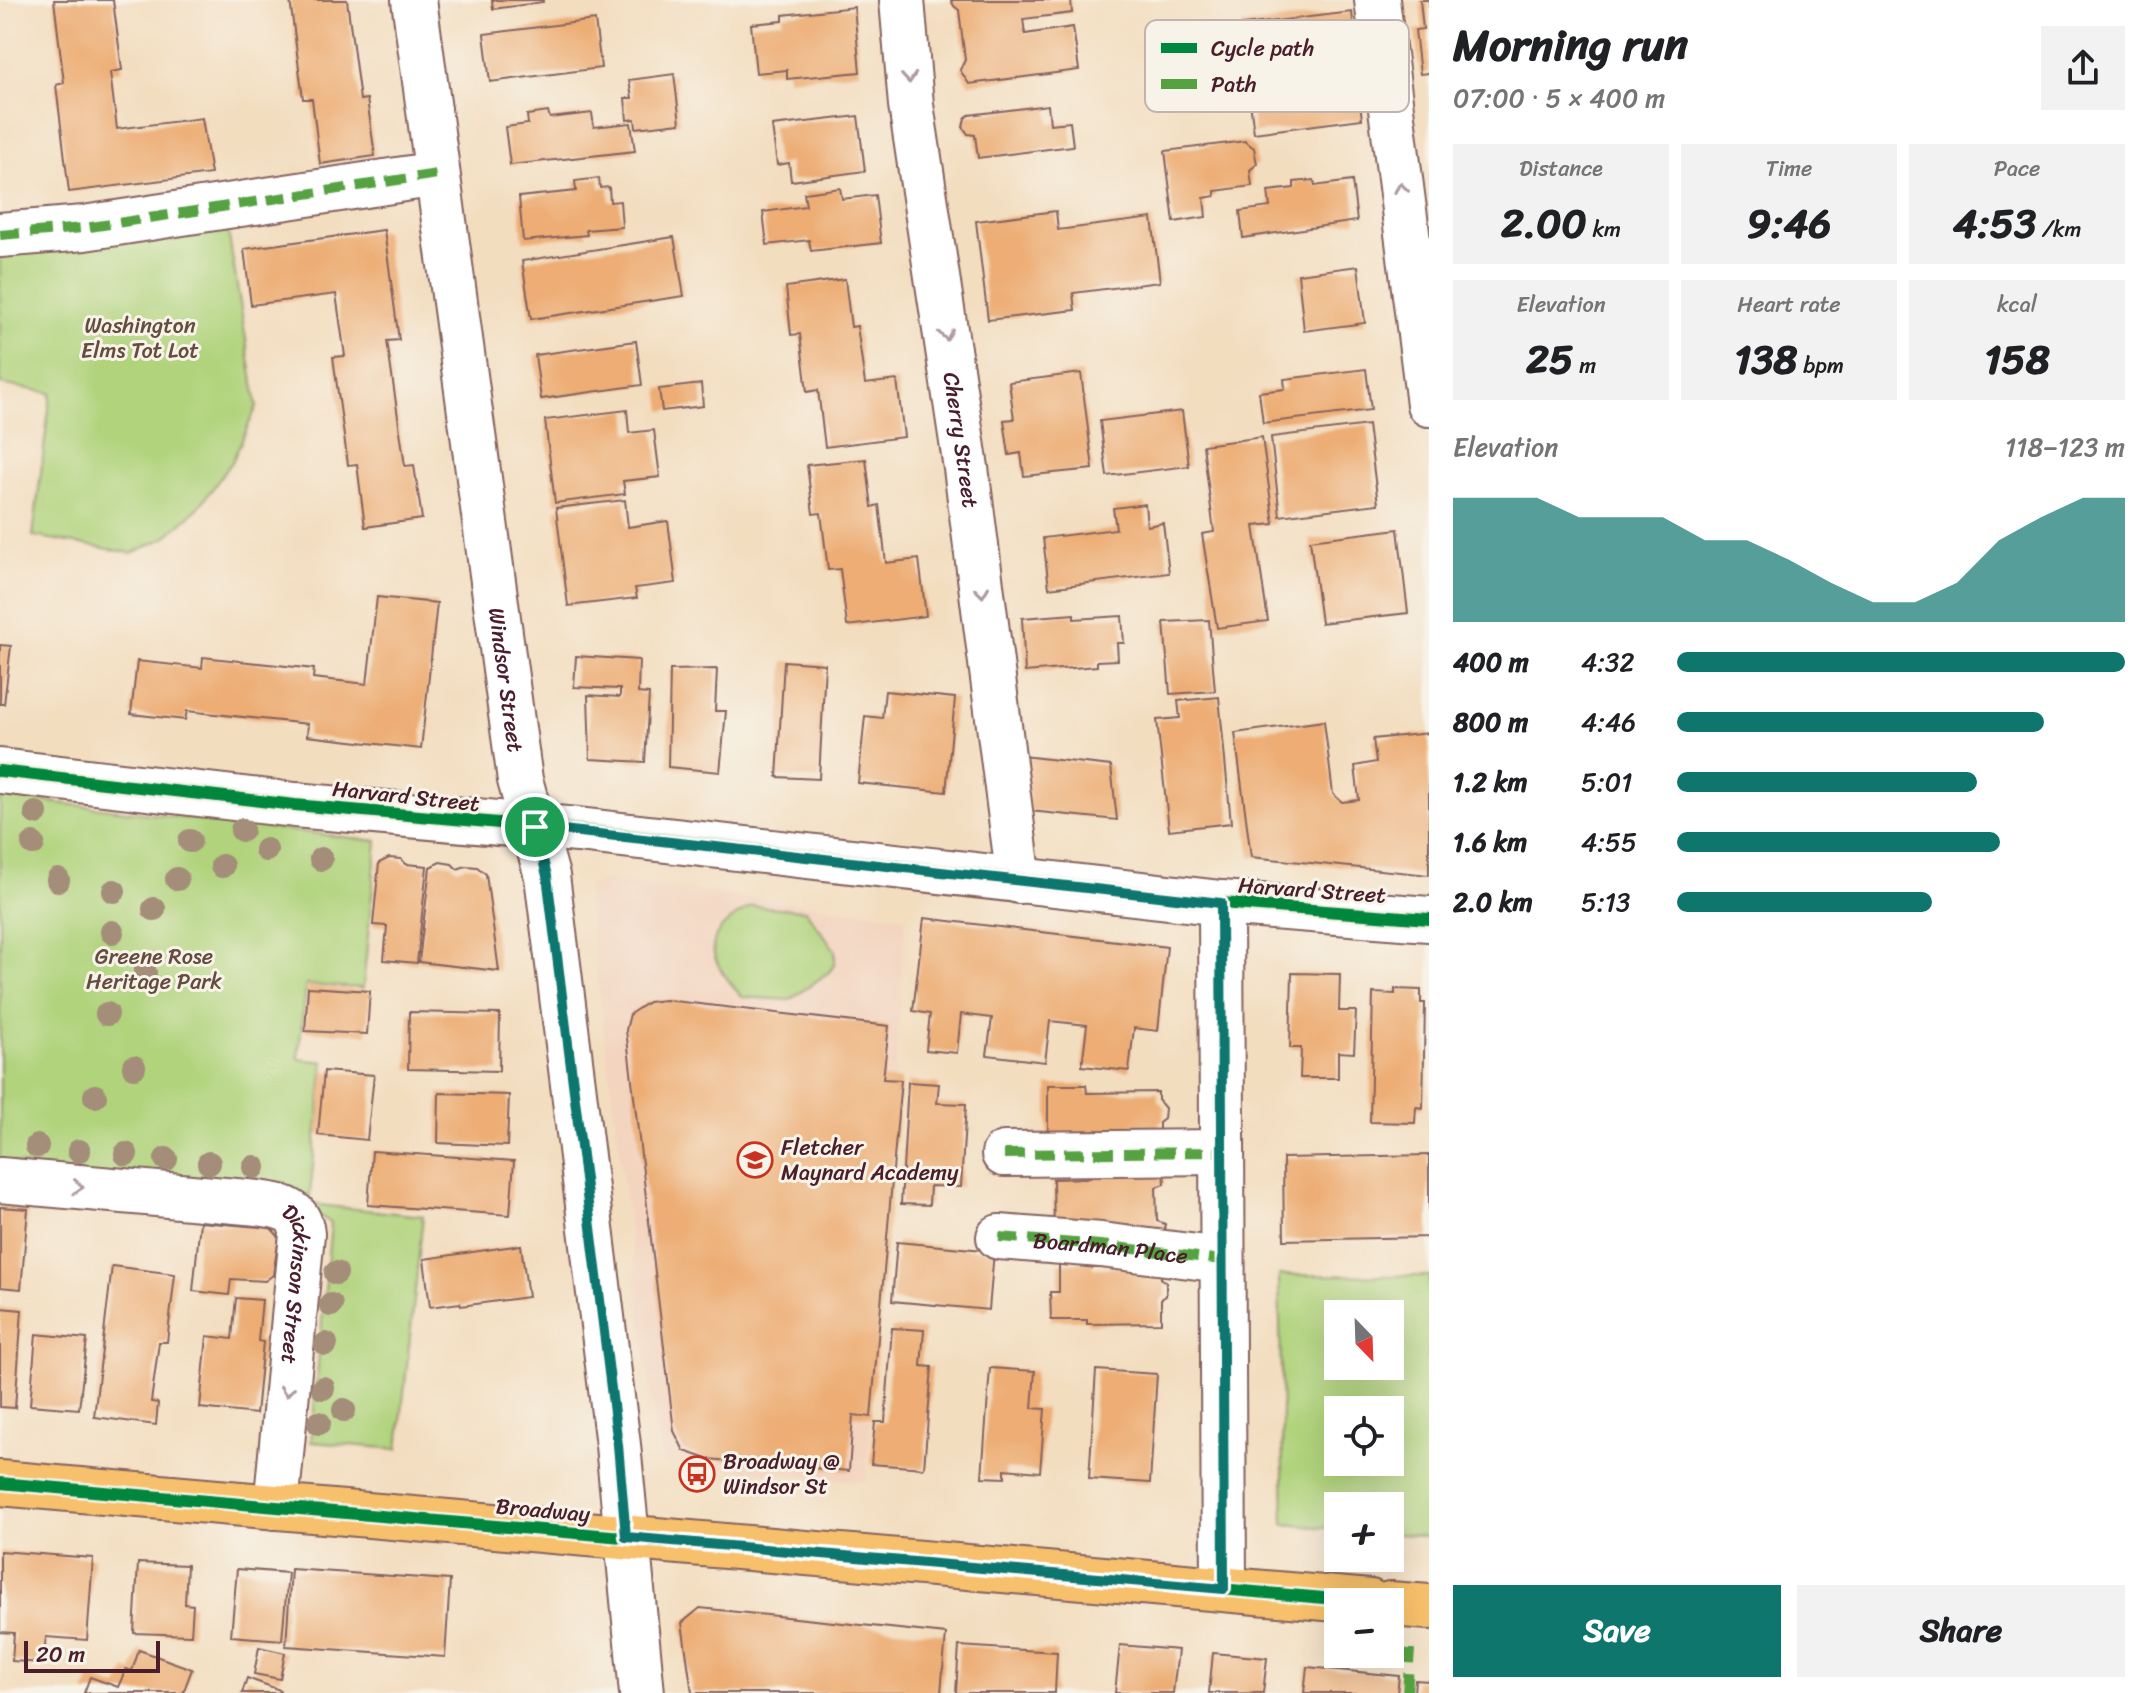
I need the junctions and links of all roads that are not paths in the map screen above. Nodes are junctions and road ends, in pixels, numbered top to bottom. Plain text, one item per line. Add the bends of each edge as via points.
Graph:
1 (414, 0) edge
2 (902, 0) edge
3 (1377, 0) edge
4 (1380, 20) edge
5 (1391, 112) edge
6 (437, 174) junction
7 (0, 235) edge
8 (1429, 404) edge
9 (0, 771) edge
10 (535, 827) junction
11 (1019, 881) junction
12 (1221, 903) junction
13 (1429, 919) edge
14 (1222, 1152) junction
15 (1004, 1154) dead end
16 (0, 1180) edge
17 (999, 1237) dead end
18 (1222, 1260) junction
19 (0, 1483) edge
20 (276, 1507) junction
21 (626, 1537) junction
22 (1224, 1589) junction
23 (1324, 1598) edge
24 (1404, 1605) edge
25 (1429, 1607) edge
26 (642, 1693) edge

1 - 6 street, Windsor Street
2 -> 11 street, Cherry Street via 911,105 966,468
4 -> 3 street
8 -> 5 street
6 - 7 street via 84,228
6 - 10 street, Windsor Street via 520,780
9 - 10 street, Harvard Street
10 - 11 street, Harvard Street
10 - 21 street, Windsor Street via 547,876
11 - 12 street, Harvard Street
12 - 13 street, Harvard Street
12 - 14 street
14 - 15 street
14 - 18 street
16 -> 20 street, Dickinson Street via 258,1203 287,1208 296,1216 302,1234
17 - 18 street, Boardman Place
18 - 22 street
19 - 20 main road, Broadway
20 - 21 main road, Broadway
21 - 22 main road, Broadway
21 - 26 street, Windsor Street
22 - 23 main road, Broadway
24 - 25 main road

